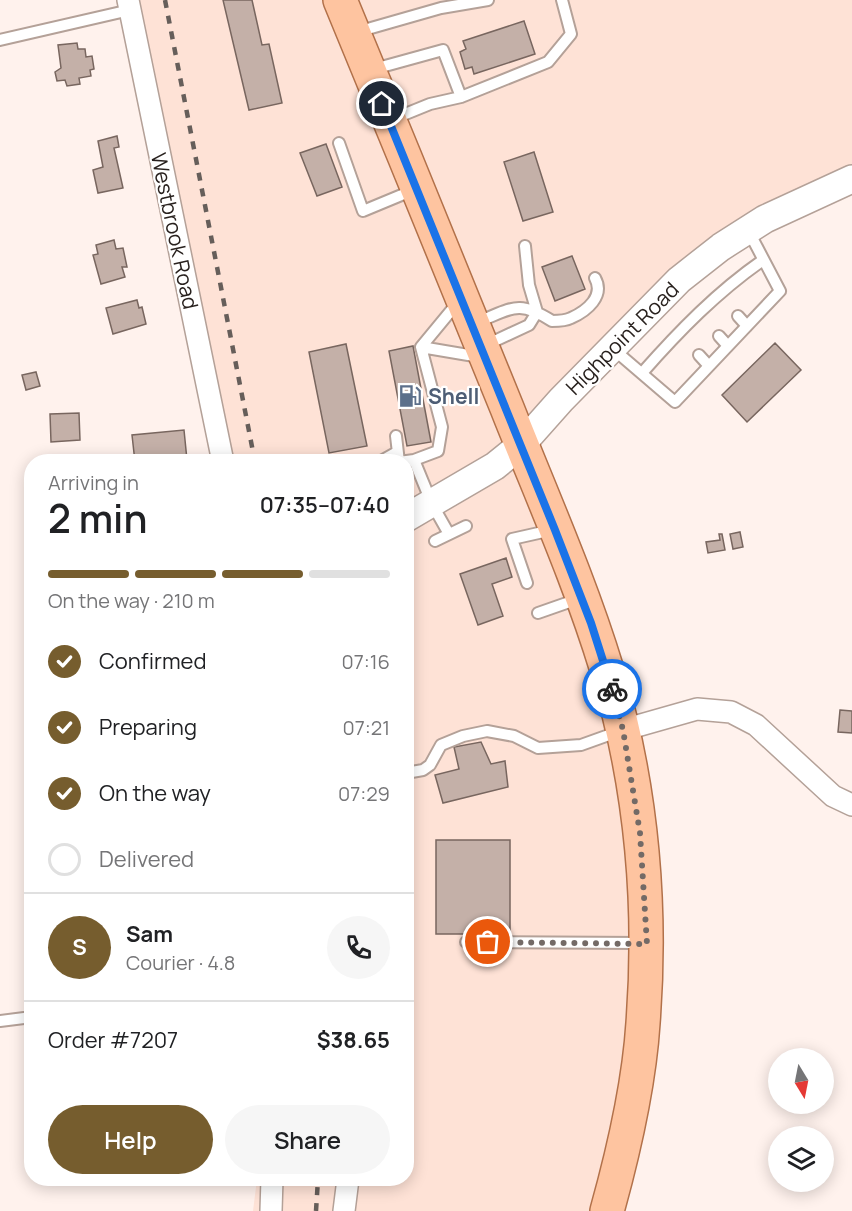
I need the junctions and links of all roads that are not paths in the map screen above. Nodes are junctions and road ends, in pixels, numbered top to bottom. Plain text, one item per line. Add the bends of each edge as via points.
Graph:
1 (340, 0) edge
2 (479, 0) edge
3 (488, 0) edge
4 (562, 0) edge
5 (440, 4) edge
6 (129, 5) edge
7 (354, 33) junction
8 (0, 40) edge
9 (369, 71) junction
10 (460, 97) junction
11 (389, 121) junction
12 (339, 143) dead end
13 (852, 179) edge
14 (417, 189) junction
15 (747, 230) junction
16 (525, 246) dead end
17 (764, 260) junction
18 (596, 278) dead end
19 (537, 312) junction
20 (738, 316) dead end
21 (747, 326) junction
22 (476, 331) junction
23 (718, 336) dead end
24 (728, 346) junction
25 (421, 347) junction
26 (612, 348) junction
27 (699, 355) dead end
28 (709, 366) junction
29 (642, 373) junction
30 (396, 436) dead end
31 (522, 445) junction
32 (398, 452) joint
33 (221, 454) edge
34 (394, 454) edge
35 (414, 460) joint
36 (432, 504) junction
37 (414, 514) edge
38 (466, 526) dead end
39 (555, 530) junction
40 (448, 534) junction
41 (435, 541) dead end
42 (527, 583) dead end
43 (581, 598) junction
44 (538, 613) dead end
45 (623, 730) junction
46 (414, 772) edge
47 (852, 805) edge
48 (466, 942) dead end
49 (647, 944) junction
50 (24, 1018) edge
51 (0, 1021) edge
52 (272, 1186) edge
53 (347, 1186) edge
54 (271, 1211) edge
55 (344, 1211) edge
56 (607, 1211) edge

1 - 7 main road
2 - 3 lane
2 - 5 lane
4 - 10 lane via 571,34 548,62
5 - 7 lane
6 - 8 lane
6 - 33 street, Westbrook Road
7 - 9 main road
9 - 10 lane via 443,50
9 - 11 main road
10 - 11 lane
11 - 14 main road
12 - 14 lane via 363,211
13 - 15 street, Highpoint Road
14 - 22 main road
15 - 17 lane
15 - 26 street, Highpoint Road via 679,280
16 - 19 lane via 529,285
17 - 21 lane via 780,291
17 - 29 lane
18 - 19 lane via 599,295 569,319 552,321
19 - 22 lane via 529,325
19 - 22 lane via 519,306
20 - 21 lane
21 - 24 lane
22 - 25 lane
22 - 25 lane
22 - 31 main road
23 - 24 lane
24 - 28 lane
25 - 35 lane via 442,426 438,451
26 - 29 lane
26 - 31 street, Highpoint Road
27 - 28 lane
28 - 29 lane via 675,402
30 - 32 lane
31 - 36 street, Highpoint Road
31 - 39 main road
32 - 34 lane
35 - 36 lane
36 - 37 street, Highpoint Road
36 - 40 lane
38 - 40 lane
39 - 42 lane via 512,539
39 - 43 main road
40 - 41 lane
43 - 44 lane
43 - 45 main road
45 - 46 lane via 581,745 538,748 514,736 487,731 441,745 430,765
45 - 47 street via 697,709 731,712 756,725 833,796
45 - 49 main road via 640,833
48 - 49 lane
49 - 56 main road via 636,1078
50 - 51 lane
52 - 54 street
53 - 55 street

